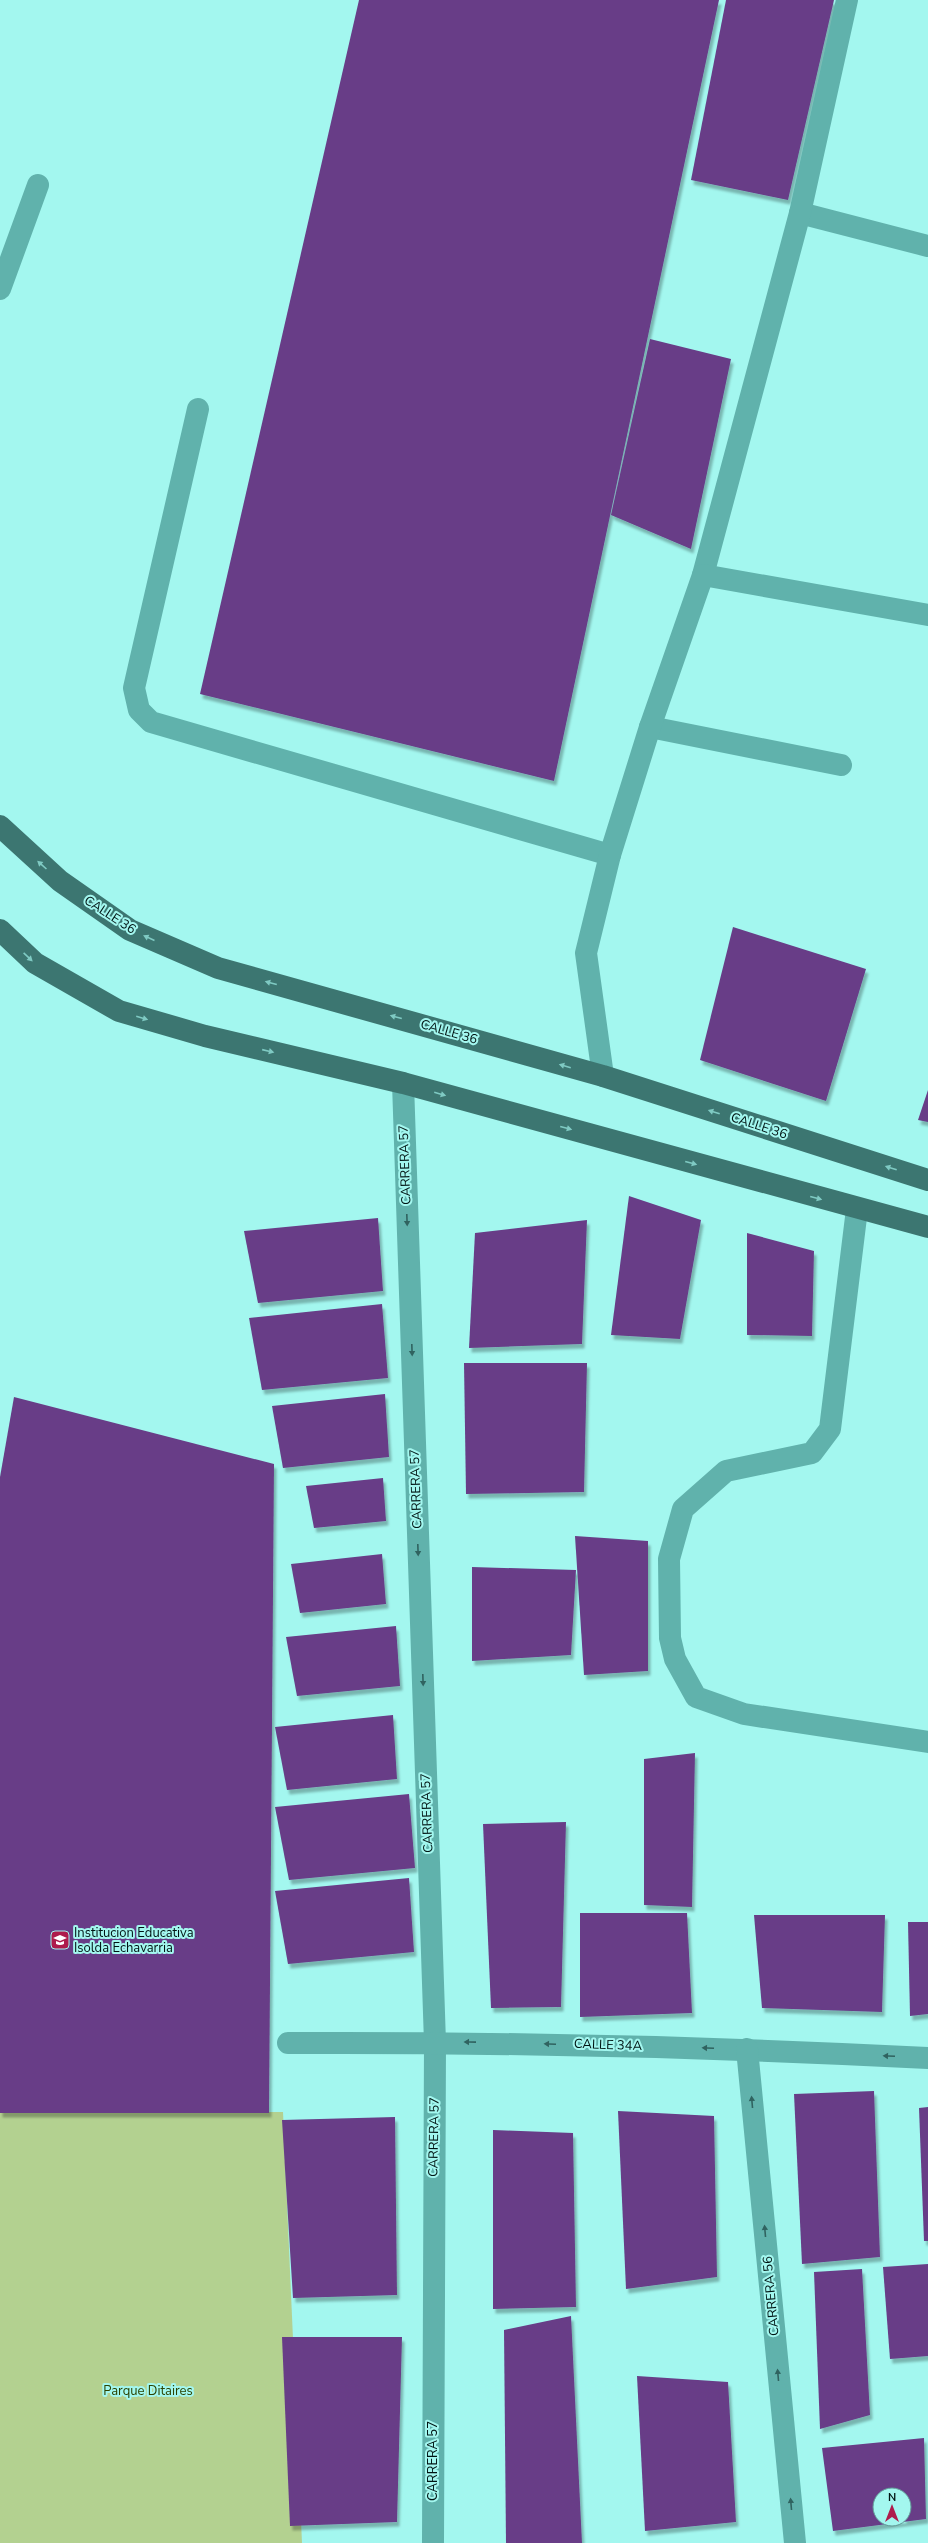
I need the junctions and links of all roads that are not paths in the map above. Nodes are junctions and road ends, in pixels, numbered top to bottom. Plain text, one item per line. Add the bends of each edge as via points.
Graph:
1 (847, 0) edge
2 (38, 185) dead end
3 (800, 213) junction
4 (928, 246) edge
5 (0, 289) edge
6 (198, 409) dead end
7 (703, 575) junction
8 (928, 615) edge
9 (650, 727) junction
10 (841, 765) dead end
11 (0, 826) edge
12 (610, 855) junction
13 (0, 930) edge
14 (603, 1076) junction
15 (403, 1083) junction
16 (928, 1180) edge
17 (857, 1209) junction
18 (928, 1227) edge
19 (928, 1742) edge
20 (288, 2043) dead end
21 (435, 2043) junction
22 (747, 2049) junction
23 (928, 2058) edge
24 (433, 2543) edge
25 (794, 2543) edge

1 - 3 street
2 - 5 street
3 - 4 street
3 - 7 street
6 - 12 street via 134,688 139,710 151,722
7 - 8 street
7 - 9 street
9 - 10 street
9 - 12 street
14 -> 11 main road, CALLE 36 via 218,968 130,930 60,880
12 - 14 street via 586,953
13 -> 15 main road via 35,963 119,1011 205,1036
16 -> 14 main road, CALLE 36
15 -> 17 main road
15 -> 21 street, CARRERA 57
17 - 18 main road
17 - 19 street via 830,1429 812,1453 726,1471 683,1509 669,1559 670,1638 675,1659 696,1697 744,1714
20 - 21 street, CALLE 34A
22 -> 21 street, CALLE 34A
21 - 24 street, CARRERA 57
23 -> 22 street, CALLE 34A
25 -> 22 street, CARRERA 56

